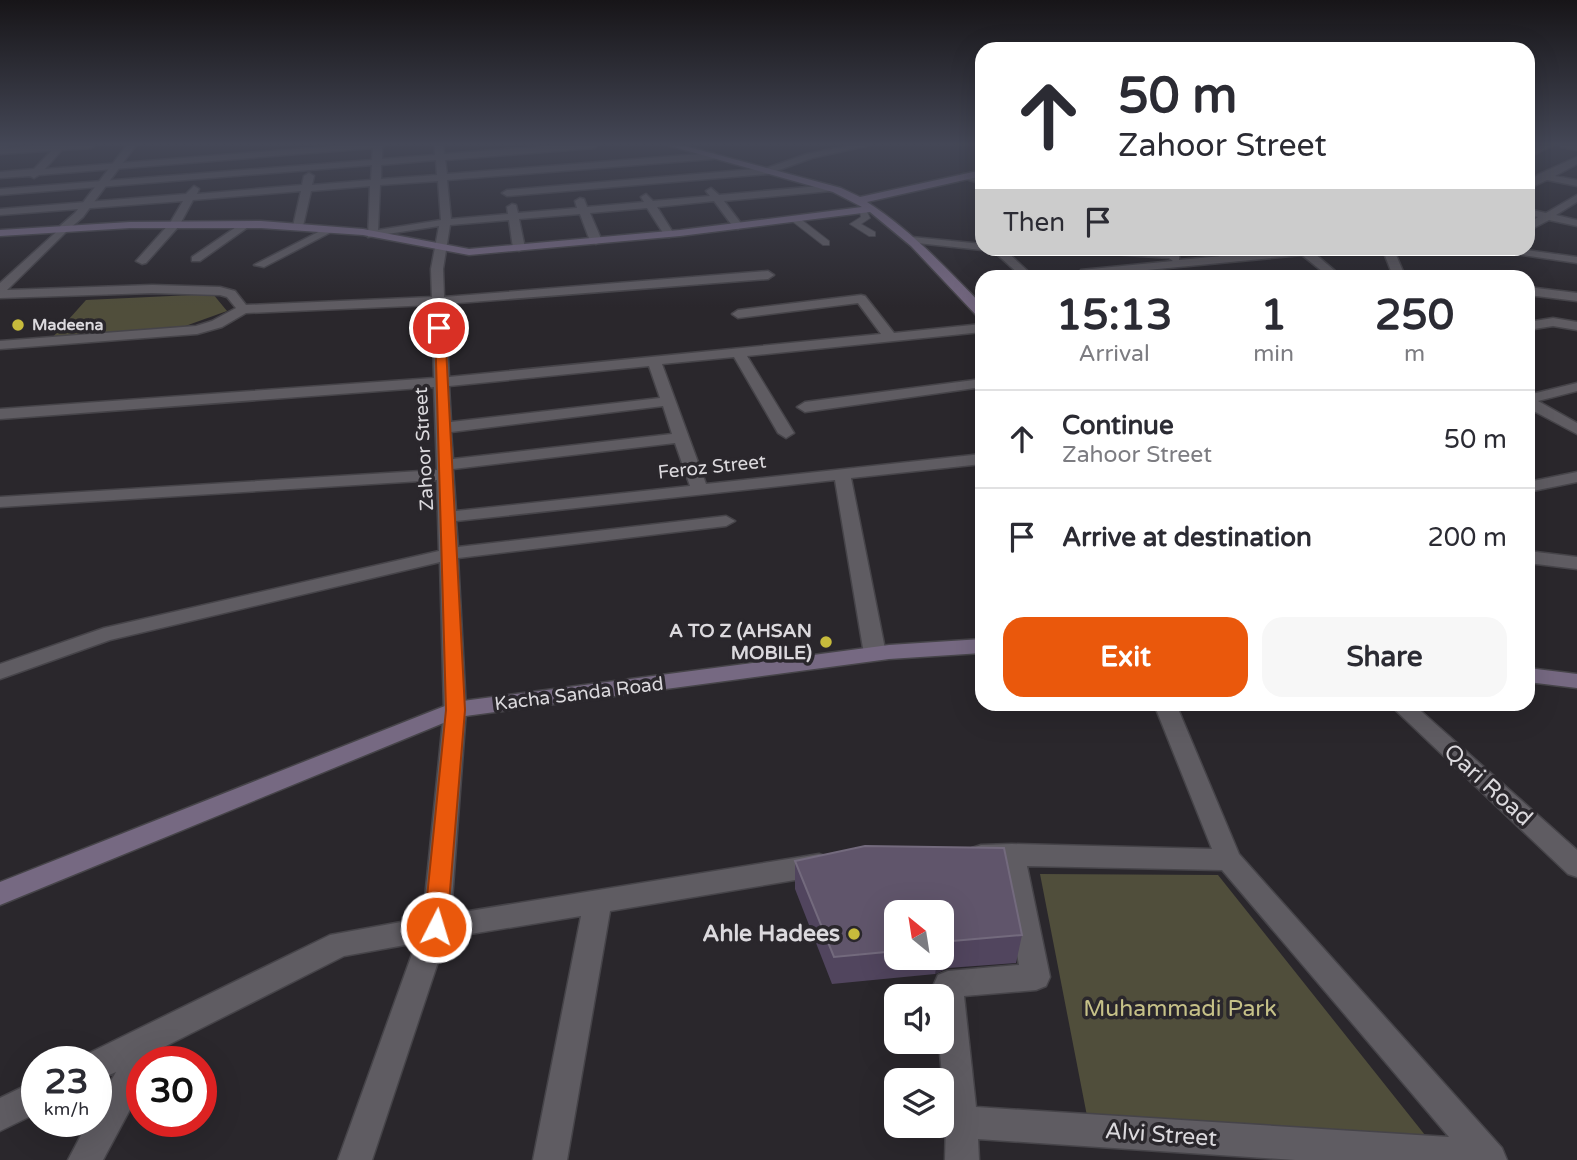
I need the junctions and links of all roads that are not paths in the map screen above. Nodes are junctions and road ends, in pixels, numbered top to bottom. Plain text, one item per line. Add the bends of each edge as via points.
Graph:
1 (92, 199) edge
2 (162, 199) edge
3 (188, 199) edge
4 (304, 199) edge
5 (375, 199) edge
6 (443, 199) edge
7 (509, 199) edge
8 (579, 199) edge
9 (647, 199) edge
10 (716, 199) edge
11 (717, 199) edge
12 (852, 199) edge
13 (888, 199) edge
14 (1575, 199) edge
15 (87, 205) junction
16 (651, 205) junction
17 (865, 206) junction
18 (584, 211) junction
19 (0, 212) edge
20 (1535, 213) edge
21 (1547, 216) junction
22 (515, 217) junction
23 (794, 219) junction
24 (1577, 223) edge
25 (175, 224) junction
26 (445, 224) junction
27 (1535, 224) edge
28 (246, 225) junction
29 (298, 226) junction
30 (738, 226) junction
31 (64, 228) junction
32 (332, 229) junction
33 (0, 233) edge
34 (669, 234) junction
35 (872, 234) dead end
36 (372, 235) junction
37 (912, 240) junction
38 (596, 241) junction
39 (826, 243) dead end
40 (975, 246) edge
41 (519, 247) junction
42 (441, 250) junction
43 (1535, 255) edge
44 (1006, 256) edge
45 (1065, 256) edge
46 (1137, 256) edge
47 (1208, 256) edge
48 (1237, 256) edge
49 (1258, 256) edge
50 (1310, 256) edge
51 (1244, 258) junction
52 (196, 259) dead end
53 (1577, 260) edge
54 (142, 261) dead end
55 (1178, 261) junction
56 (260, 265) dead end
57 (1021, 270) edge
58 (1081, 270) edge
59 (1144, 270) edge
60 (1190, 270) edge
61 (1327, 270) edge
62 (768, 275) dead end
63 (0, 292) edge
64 (1535, 292) edge
65 (1577, 297) edge
66 (438, 301) junction
67 (975, 306) edge
68 (243, 309) junction
69 (738, 314) dead end
70 (1535, 325) edge
71 (1577, 326) edge
72 (975, 329) edge
73 (890, 337) junction
74 (0, 345) edge
75 (738, 352) junction
76 (654, 361) junction
77 (442, 382) junction
78 (975, 384) edge
79 (1577, 387) edge
80 (1535, 398) edge
81 (668, 401) junction
82 (1535, 404) edge
83 (805, 407) dead end
84 (0, 414) edge
85 (443, 428) junction
86 (1577, 429) edge
87 (786, 433) dead end
88 (681, 438) junction
89 (975, 462) edge
90 (445, 470) junction
91 (842, 474) junction
92 (1577, 477) edge
93 (1535, 486) edge
94 (700, 490) junction
95 (0, 502) edge
96 (448, 517) junction
97 (726, 521) dead end
98 (449, 554) junction
99 (1535, 558) edge
100 (1577, 563) edge
101 (975, 647) edge
102 (875, 654) junction
103 (0, 672) edge
104 (1535, 676) edge
105 (1577, 681) edge
106 (456, 710) junction
107 (1168, 711) edge
108 (1408, 711) edge
109 (1012, 854) junction
110 (958, 856) edge
111 (849, 860) edge
112 (1229, 860) junction
113 (1577, 866) edge
114 (0, 894) edge
115 (598, 900) junction
116 (436, 927) junction
117 (151, 1039) junction
118 (112, 1058) edge
119 (21, 1104) edge
120 (0, 1115) edge
121 (962, 1122) junction
122 (1488, 1158) edge
123 (85, 1160) edge
124 (355, 1160) edge
125 (550, 1160) edge
126 (962, 1160) edge

1 - 15 street
2 - 15 street
3 - 25 street
4 - 29 street
5 - 36 street
6 - 26 street, Zahoor Street
7 - 22 street
8 - 18 street
9 - 16 street
10 - 16 street
11 - 30 street
12 - 17 main road
13 - 17 main road
14 - 21 street
15 - 19 street
15 - 31 street
16 - 18 street
16 - 34 street
17 - 23 main road
17 - 35 lane via 866,218 854,224
17 - 37 main road
18 - 22 street
18 - 38 street
20 - 21 street
21 - 24 street
21 - 27 street
22 - 26 street
22 - 41 street
23 - 30 main road
23 - 39 lane
25 - 28 main road
25 - 31 main road
25 - 54 street
26 - 36 street
26 - 42 street, Zahoor Street
28 - 29 main road
28 - 52 street
29 - 32 main road
30 - 34 main road
31 - 33 main road
31 - 63 street
32 - 36 main road
32 - 56 street
34 - 38 main road
36 - 42 main road
37 - 40 street
37 - 67 main road
38 - 41 main road
41 - 42 main road
42 - 66 street, Zahoor Street
43 - 53 street
44 - 57 street
45 - 58 street
46 - 55 street
47 - 55 street
48 - 51 street
49 - 51 street
50 - 61 street
51 - 55 street
55 - 59 street
55 - 60 street
62 - 66 street
63 - 68 street via 220,291 231,294
64 - 65 street
66 - 68 street
66 - 77 street, Zahoor Street
68 - 74 street via 197,330
69 - 73 street via 861,299
70 - 71 street
72 - 73 street
73 - 75 street
75 - 76 street
75 - 87 street
76 - 77 street
76 - 81 street
77 - 84 street
77 - 85 street, Zahoor Street
78 - 83 street
79 - 80 street
81 - 85 street
81 - 88 street
82 - 86 street
85 - 90 street, Zahoor Street
88 - 90 street
88 - 94 street
89 - 91 street, Feroz Street
90 - 95 street
90 - 96 street, Zahoor Street
91 - 94 street, Feroz Street
91 - 102 street
92 - 93 street
94 - 96 street, Feroz Street
96 - 98 street, Zahoor Street
97 - 98 street
98 - 103 street via 104,635
98 - 106 street, Zahoor Street
99 - 100 street
101 - 102 main road, Kacha Sanda Road
102 - 106 main road, Kacha Sanda Road
104 - 105 main road
106 - 114 main road, Kacha Sanda Road
106 - 116 street, Zahoor Street
107 - 112 street
108 - 113 street, Qari Road
109 - 110 street
109 - 112 street
109 - 121 street via 1036,977 948,984
111 - 115 street
112 - 122 street
115 - 116 street
115 - 125 street
116 - 117 street via 340,944
116 - 124 street, Zahoor Street
117 - 118 street
117 - 123 street
119 - 120 street
121 - 122 street, Alvi Street
121 - 126 street

